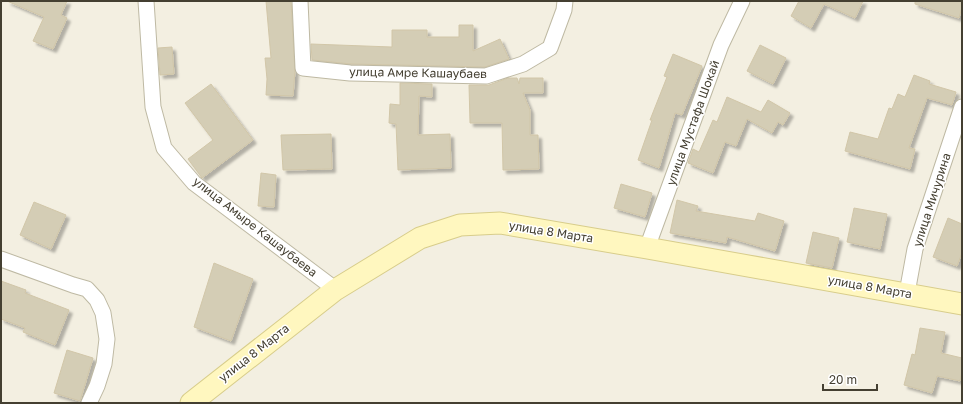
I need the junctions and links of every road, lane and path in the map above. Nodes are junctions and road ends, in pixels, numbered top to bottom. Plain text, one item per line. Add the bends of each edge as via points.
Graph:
1 (146, 1) edge
2 (300, 1) edge
3 (565, 1) edge
4 (742, 1) edge
5 (962, 107) edge
6 (647, 248) junction
7 (1, 259) edge
8 (335, 290) junction
9 (907, 294) junction
10 (962, 304) edge
11 (89, 403) edge
12 (190, 403) edge

1 - 8 street, улица Амыре Кашаубаева via 153,107 164,148 194,183
2 - 3 street, улица Амре Кашаубаев via 304,68 350,73 486,76 523,64 550,48
4 - 6 street, улица Мустафа Шокай via 722,45
5 - 9 street, улица Мичурина via 915,249
6 - 8 street, улица 8 Марта via 500,223 460,225 420,238
6 - 9 street, улица 8 Марта
7 - 11 street via 87,289 97,300 103,313 108,339 104,364
8 - 12 street, улица 8 Марта
9 - 10 street, улица 8 Марта

